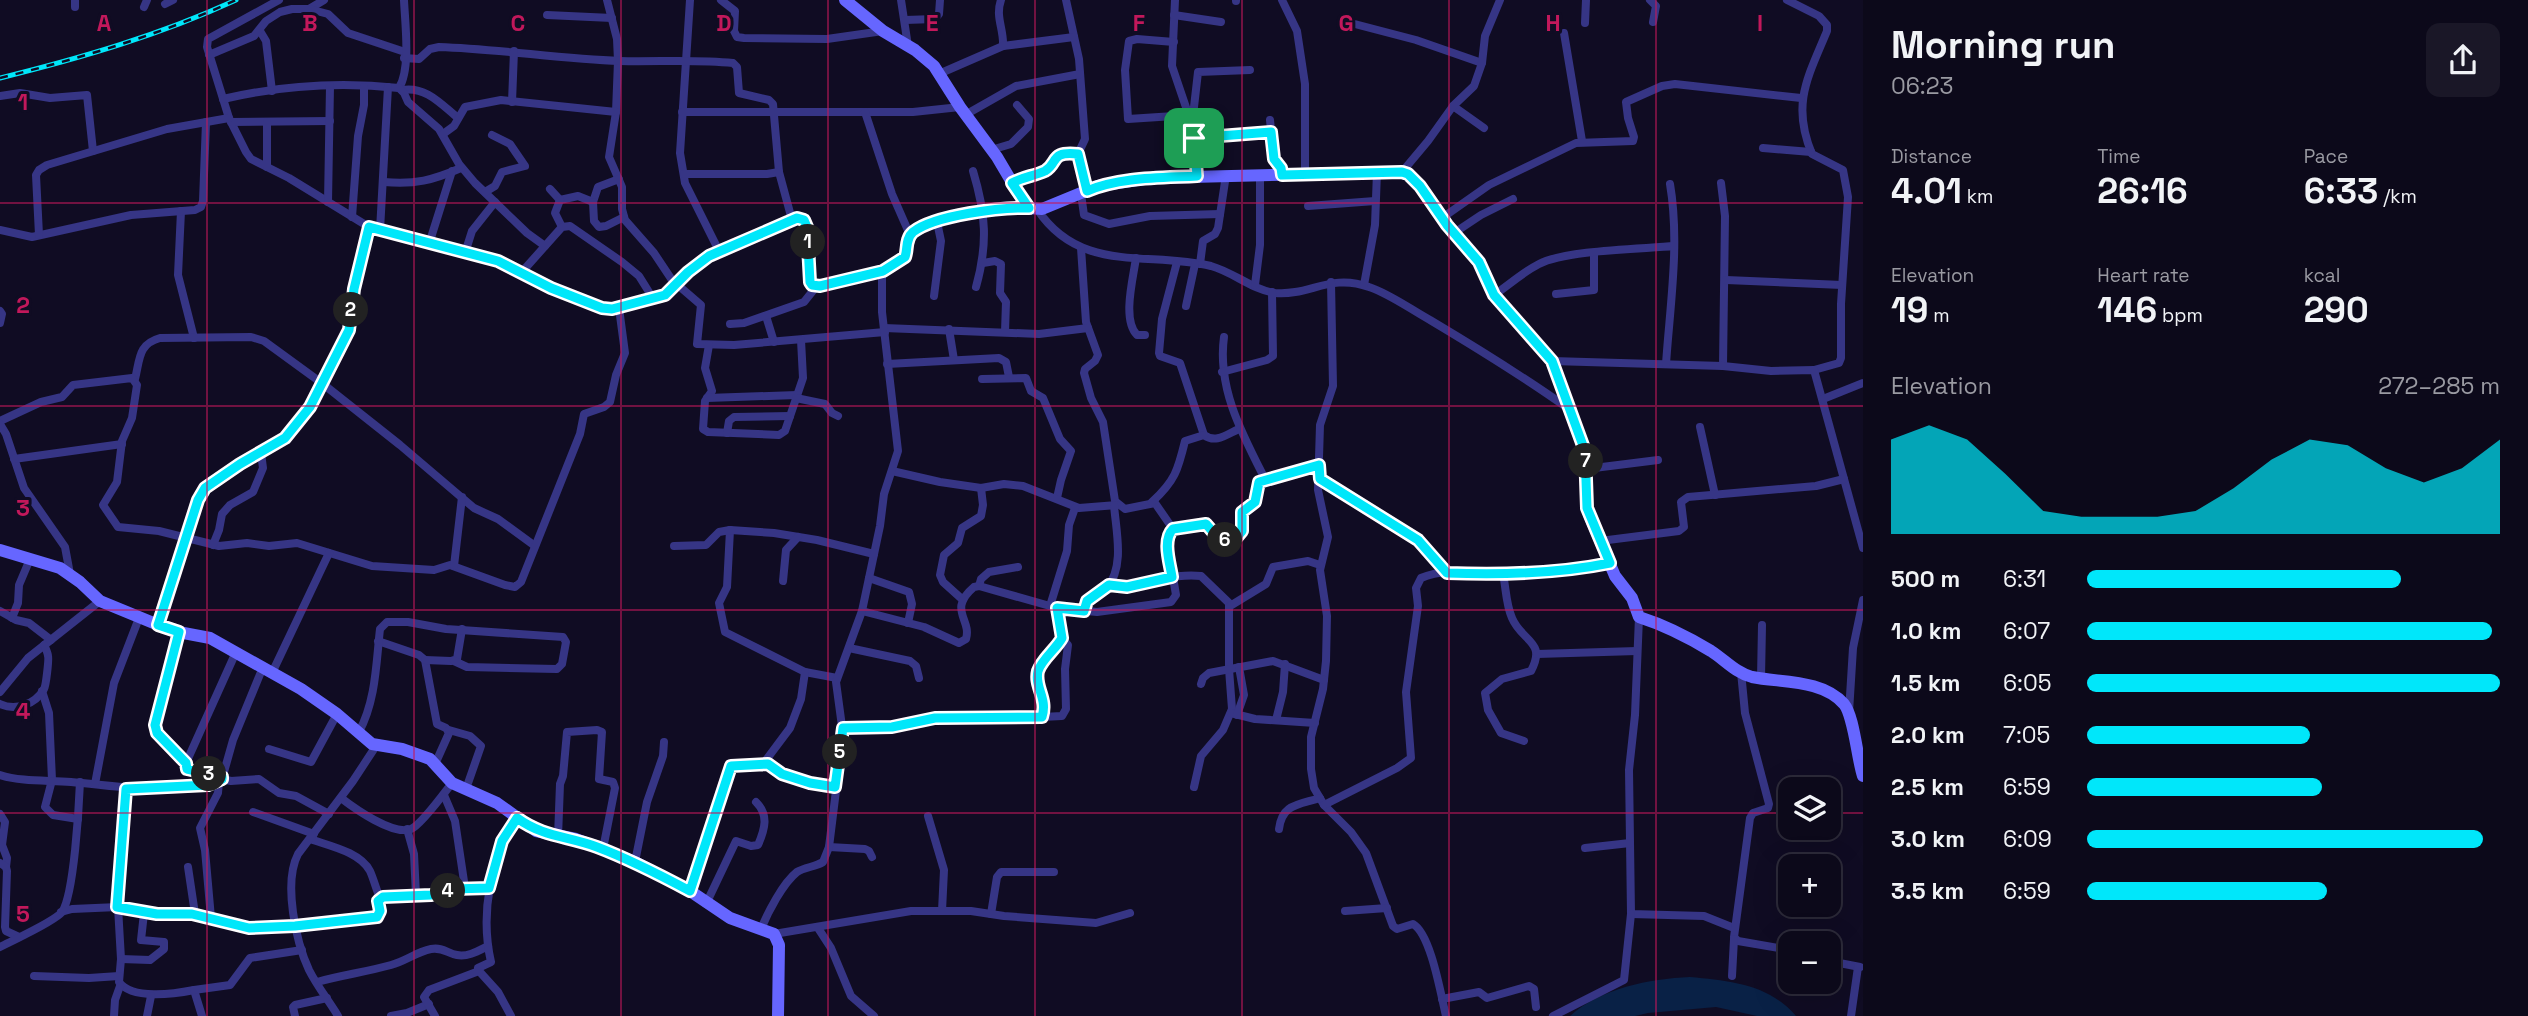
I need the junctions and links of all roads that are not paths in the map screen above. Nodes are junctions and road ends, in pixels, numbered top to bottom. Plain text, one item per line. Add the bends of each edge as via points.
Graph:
1 (279, 0) edge
2 (324, 0) edge
3 (404, 0) edge
4 (607, 0) edge
5 (690, 0) edge
6 (721, 0) edge
7 (845, 0) edge
8 (901, 0) edge
9 (940, 0) edge
10 (1001, 0) edge
11 (1066, 0) edge
12 (1175, 0) edge
13 (1282, 0) edge
14 (1500, 0) edge
15 (1586, 0) edge
16 (1650, 0) edge
17 (1787, 0) edge
18 (309, 9) junction
19 (547, 15) dead end
20 (1174, 15) junction
21 (612, 19) junction
22 (905, 20) junction
23 (1221, 22) dead end
24 (1347, 22) dead end
25 (1653, 22) dead end
26 (1585, 23) dead end
27 (260, 31) junction
28 (883, 31) junction
29 (1564, 33) dead end
30 (1074, 37) junction
31 (1174, 42) junction
32 (908, 46) junction
33 (1003, 46) junction
34 (514, 51) junction
35 (209, 55) junction
36 (405, 55) junction
37 (618, 61) junction
38 (686, 61) junction
39 (1482, 64) junction
40 (1250, 70) dead end
41 (941, 73) junction
42 (1080, 74) junction
43 (330, 86) junction
44 (364, 86) junction
45 (388, 87) junction
46 (400, 89) junction
47 (272, 91) junction
48 (0, 96) edge
49 (1801, 98) junction
50 (223, 99) junction
51 (512, 102) junction
52 (1017, 105) dead end
53 (1453, 106) junction
54 (963, 111) junction
55 (616, 112) junction
56 (682, 112) junction
57 (865, 112) junction
58 (774, 113) junction
59 (1190, 115) junction
60 (458, 118) junction
61 (230, 120) junction
62 (1270, 120) dead end
63 (330, 121) junction
64 (206, 122) junction
65 (267, 122) junction
66 (1484, 128) dead end
67 (1271, 132) junction
68 (443, 134) junction
69 (492, 135) dead end
70 (1194, 138) junction
71 (1582, 141) junction
72 (1763, 148) dead end
73 (991, 150) junction
74 (93, 151) junction
75 (1811, 152) junction
76 (1078, 154) junction
77 (267, 167) junction
78 (457, 170) junction
79 (973, 171) dead end
80 (779, 172) junction
81 (1377, 172) junction
82 (1402, 172) junction
83 (684, 174) junction
84 (1260, 175) junction
85 (1282, 175) junction
86 (1306, 175) junction
87 (1197, 176) junction
88 (1226, 176) junction
89 (619, 179) junction
90 (384, 182) junction
91 (1012, 183) junction
92 (1721, 183) dead end
93 (1670, 184) dead end
94 (550, 189) dead end
95 (485, 192) junction
96 (1084, 193) junction
97 (1513, 199) dead end
98 (560, 200) junction
99 (1376, 201) junction
100 (328, 202) junction
101 (495, 202) junction
102 (593, 202) junction
103 (1308, 206) dead end
104 (1033, 208) junction
105 (181, 211) junction
106 (984, 211) junction
107 (1220, 214) junction
108 (352, 217) junction
109 (624, 217) junction
110 (1442, 218) junction
111 (792, 220) junction
112 (937, 222) junction
113 (369, 227) junction
114 (562, 227) junction
115 (0, 230) edge
116 (380, 230) junction
117 (1454, 233) junction
118 (39, 235) junction
119 (910, 235) junction
120 (429, 244) junction
121 (545, 246) junction
122 (1674, 246) junction
123 (1081, 248) junction
124 (719, 251) junction
125 (465, 253) junction
126 (1594, 253) junction
127 (1136, 258) junction
128 (1177, 262) junction
129 (983, 263) junction
130 (1197, 264) junction
131 (883, 271) junction
132 (522, 272) junction
133 (1726, 280) junction
134 (1331, 282) junction
135 (676, 284) junction
136 (1255, 285) junction
137 (1364, 285) junction
138 (1842, 285) junction
139 (816, 287) junction
140 (976, 287) dead end
141 (1272, 292) junction
142 (1556, 294) dead end
143 (1494, 295) junction
144 (934, 296) dead end
145 (654, 300) junction
146 (1186, 306) dead end
147 (619, 308) junction
148 (0, 311) edge
149 (766, 316) junction
150 (0, 323) edge
151 (730, 324) dead end
152 (1088, 328) junction
153 (948, 329) junction
154 (884, 330) junction
155 (1005, 332) junction
156 (1145, 335) dead end
157 (1224, 337) dead end
158 (194, 338) junction
159 (801, 340) junction
160 (774, 342) junction
161 (709, 345) junction
162 (954, 360) junction
163 (1552, 361) junction
164 (887, 364) junction
165 (1666, 364) junction
166 (1723, 366) junction
167 (1814, 370) junction
168 (1222, 372) junction
169 (1009, 377) junction
170 (135, 379) junction
171 (982, 379) dead end
172 (323, 383) junction
173 (1863, 383) edge
174 (797, 396) junction
175 (707, 398) junction
176 (1823, 399) junction
177 (1569, 409) junction
178 (838, 415) dead end
179 (790, 416) junction
180 (0, 423) edge
181 (1700, 427) dead end
182 (1239, 429) junction
183 (727, 433) junction
184 (1204, 435) junction
185 (122, 444) junction
186 (261, 453) junction
187 (14, 459) junction
188 (1658, 460) dead end
189 (1319, 465) junction
190 (1586, 469) junction
191 (892, 471) junction
192 (1265, 479) junction
193 (1320, 479) junction
194 (1844, 479) junction
195 (981, 488) junction
196 (1715, 495) junction
197 (462, 498) junction
198 (1057, 498) junction
199 (1152, 502) junction
200 (1116, 505) junction
201 (1075, 508) junction
202 (1860, 516) edge
203 (1173, 529) junction
204 (730, 530) junction
205 (798, 537) junction
206 (186, 538) junction
207 (1600, 541) junction
208 (213, 545) junction
209 (535, 546) junction
210 (674, 546) dead end
211 (1863, 548) edge
212 (0, 550) edge
213 (329, 553) junction
214 (874, 554) junction
215 (30, 559) junction
216 (1610, 563) junction
217 (1320, 565) junction
218 (454, 566) junction
219 (1018, 567) dead end
220 (1447, 573) junction
221 (1503, 573) junction
222 (70, 574) junction
223 (1172, 577) junction
224 (869, 578) junction
225 (783, 581) dead end
226 (1109, 585) junction
227 (979, 586) junction
228 (963, 600) junction
229 (1863, 600) edge
230 (100, 601) junction
231 (1230, 606) junction
232 (1053, 607) junction
233 (0, 611) edge
234 (862, 611) junction
235 (1084, 611) junction
236 (1639, 617) junction
237 (12, 618) junction
238 (139, 618) junction
239 (908, 623) junction
240 (158, 625) junction
241 (1762, 625) dead end
242 (462, 629) junction
243 (179, 632) junction
244 (1062, 638) junction
245 (378, 641) junction
246 (48, 642) junction
247 (1858, 642) edge
248 (849, 648) junction
249 (1637, 651) junction
250 (236, 652) junction
251 (1537, 654) junction
252 (425, 660) junction
253 (454, 661) junction
254 (1285, 664) junction
255 (1239, 667) junction
256 (1229, 669) junction
257 (267, 670) junction
258 (805, 672) junction
259 (1741, 673) junction
260 (837, 678) junction
261 (919, 678) dead end
262 (1761, 678) junction
263 (1324, 680) junction
264 (1201, 684) dead end
265 (42, 691) junction
266 (0, 692) edge
267 (0, 704) edge
268 (1849, 712) junction
269 (337, 714) junction
270 (1234, 714) junction
271 (1042, 717) junction
272 (1276, 720) junction
273 (1315, 723) junction
274 (843, 728) junction
275 (449, 730) junction
276 (359, 732) junction
277 (1524, 741) dead end
278 (664, 742) dead end
279 (376, 746) junction
280 (269, 749) dead end
281 (436, 762) junction
282 (186, 763) junction
283 (763, 764) junction
284 (0, 775) edge
285 (1863, 776) edge
286 (221, 779) junction
287 (52, 780) junction
288 (80, 782) junction
289 (452, 783) junction
290 (94, 784) junction
291 (835, 787) junction
292 (1194, 787) dead end
293 (126, 789) junction
294 (466, 789) junction
295 (444, 795) junction
296 (341, 798) junction
297 (1322, 801) junction
298 (756, 802) dead end
299 (253, 812) dead end
300 (0, 814) edge
301 (329, 814) junction
302 (928, 816) dead end
303 (517, 818) junction
304 (78, 819) junction
305 (407, 829) junction
306 (1279, 829) dead end
307 (312, 837) junction
308 (558, 837) junction
309 (1630, 843) junction
310 (828, 847) junction
311 (1585, 848) dead end
312 (603, 849) junction
313 (872, 857) dead end
314 (635, 862) junction
315 (3, 865) edge
316 (188, 867) dead end
317 (1054, 872) dead end
318 (464, 888) junction
319 (489, 888) junction
320 (690, 891) junction
321 (416, 895) junction
322 (380, 898) junction
323 (706, 904) junction
324 (117, 907) junction
325 (1387, 908) junction
326 (942, 911) junction
327 (1345, 911) dead end
328 (61, 912) junction
329 (144, 913) junction
330 (1130, 913) dead end
331 (195, 914) junction
332 (991, 914) junction
333 (1631, 914) junction
334 (211, 918) junction
335 (295, 926) junction
336 (818, 928) junction
337 (1734, 928) junction
338 (761, 929) junction
339 (774, 934) junction
340 (19, 937) junction
341 (1734, 939) junction
342 (0, 947) edge
343 (488, 947) junction
344 (1778, 948) edge
345 (302, 950) junction
346 (121, 960) junction
347 (1841, 963) edge
348 (1860, 967) edge
349 (479, 971) junction
350 (34, 976) dead end
351 (1732, 976) dead end
352 (120, 981) junction
353 (317, 982) junction
354 (194, 990) junction
355 (151, 996) junction
356 (327, 998) junction
357 (1442, 999) junction
358 (429, 1004) junction
359 (1536, 1007) dead end
360 (114, 1016) edge
361 (147, 1016) edge
362 (202, 1016) edge
363 (295, 1016) edge
364 (338, 1016) edge
365 (391, 1016) edge
366 (435, 1016) edge
367 (511, 1016) edge
368 (778, 1016) edge
369 (874, 1016) edge
370 (1446, 1016) edge
371 (1553, 1016) edge
372 (1852, 1016) edge

1 - 35 street via 211,36 206,43
2 - 18 street
3 - 36 street
4 - 21 street
5 - 38 street
6 - 28 street via 735,10 737,37 827,40
7 - 28 street
8 - 22 street
9 - 22 street via 935,19
10 - 33 street via 997,14
11 - 30 street
12 - 20 street
13 - 86 street via 1297,31 1305,84
14 - 39 street via 1485,36
15 - 26 street
16 - 25 street via 1656,6
17 - 49 street via 1823,19 1828,28
18 - 27 street via 286,10 266,21
18 - 36 street via 331,16 348,33
19 - 21 street
20 - 23 street
20 - 31 street
21 - 37 street
22 - 32 street
24 - 39 street
27 - 35 street
27 - 47 street via 266,41
28 - 32 street
29 - 71 street
30 - 33 street
30 - 42 street
31 - 59 street via 1172,71
31 - 59 street via 1129,41 1127,117
32 - 41 street
33 - 41 street
34 - 36 street via 439,47 419,59
34 - 37 street
34 - 51 street
35 - 50 street
36 - 46 street
37 - 38 street
37 - 55 street
38 - 56 street
38 - 58 street via 733,63 739,93 772,102
39 - 53 street via 1474,86
40 - 59 street via 1198,72
41 - 54 street
42 - 54 street via 1016,86
42 - 76 street via 1085,139
43 - 44 street
43 - 47 street
43 - 63 street
44 - 45 street
44 - 108 street
45 - 46 street
45 - 90 street
46 - 60 street via 433,97
46 - 68 street
47 - 50 street
48 - 74 street via 87,95
49 - 71 street via 1662,86 1626,102 1633,141
49 - 75 street
50 - 61 street
51 - 55 street
51 - 60 street via 469,106
52 - 73 street via 1029,119 1028,127 1008,147
53 - 66 street
53 - 82 street
54 - 57 street
54 - 73 street
55 - 89 street via 610,157
56 - 58 street
56 - 83 street
57 - 58 street
57 - 119 street
58 - 80 street
59 - 70 street
60 - 68 street
61 - 64 street
61 - 65 street
61 - 77 street via 248,157
62 - 67 street
63 - 65 street
63 - 100 street
64 - 74 street
64 - 105 street via 203,201 195,210
65 - 77 street
67 - 70 street
67 - 85 street via 1274,159
68 - 78 street
69 - 95 street via 510,144 525,166 502,172 495,186
70 - 87 street
71 - 110 street via 1489,185
72 - 75 street
73 - 91 street
74 - 118 street via 39,170
75 - 138 street via 1841,168 1846,178
76 - 91 street via 1058,156 1047,169
76 - 96 street
77 - 100 street
78 - 90 street via 423,182
78 - 95 street
78 - 120 street
79 - 106 street
80 - 83 street
80 - 111 street
81 - 82 street
81 - 86 street
81 - 99 street
82 - 110 street via 1420,186
83 - 124 street via 688,192
84 - 85 street
84 - 88 street
84 - 136 street
85 - 86 street
87 - 88 street
87 - 96 street via 1150,178
88 - 107 street
89 - 102 street via 598,187
89 - 109 street
90 - 116 street
91 - 104 street
92 - 133 street
93 - 122 street
94 - 98 street
95 - 101 street
96 - 104 street via 1047,208
96 - 107 street via 1084,215 1105,223 1156,215
97 - 117 street
98 - 102 street via 578,196
98 - 114 street via 555,213
99 - 103 street
99 - 137 street
100 - 108 street
101 - 121 street
101 - 125 street via 472,231
102 - 109 street via 598,227
104 - 106 street
104 - 123 street via 1050,228
105 - 118 street via 131,215
105 - 158 street via 178,275
106 - 112 street
106 - 129 street
107 - 130 street via 1217,232 1203,241
108 - 113 street
109 - 135 street
110 - 117 street
111 - 124 street
111 - 139 street via 806,222 810,282
112 - 119 street
112 - 144 street via 941,241
113 - 116 street
113 - 172 street via 349,330
114 - 121 street
114 - 145 street via 573,228 622,262 642,280
115 - 118 street
116 - 120 street
117 - 143 street via 1479,262
119 - 131 street via 905,257
120 - 125 street
121 - 132 street
122 - 126 street
122 - 165 street
123 - 127 street
123 - 152 street
124 - 135 street
125 - 132 street
126 - 142 street via 1594,290
126 - 143 street via 1542,262
127 - 128 street
127 - 156 street via 1129,319 1133,332
128 - 130 street
128 - 184 street via 1162,319 1159,353 1180,362
129 - 140 street
129 - 155 street via 1001,264 999,293 1006,302
130 - 136 street
130 - 146 street
131 - 139 street
131 - 154 street
132 - 147 street via 602,308
133 - 138 street
133 - 166 street
134 - 137 street
134 - 141 street
134 - 189 street via 1333,386 1320,425
135 - 145 street
135 - 161 street via 701,306 695,341
136 - 141 street
137 - 177 street via 1475,347
138 - 167 street via 1841,358 1839,363
139 - 149 street via 804,302
141 - 168 street via 1273,356
143 - 163 street
145 - 147 street
147 - 209 street via 625,353 610,402 584,414
148 - 150 street
149 - 151 street
149 - 160 street
152 - 155 street via 1048,334
152 - 200 street via 1098,355 1084,373 1102,422
153 - 154 street
153 - 155 street
153 - 162 street
154 - 159 street
154 - 164 street
157 - 168 street
158 - 170 street via 160,338 144,345
158 - 172 street via 257,338
159 - 160 street
159 - 174 street via 803,374
160 - 161 street
161 - 175 street via 705,368 712,391
162 - 164 street
162 - 169 street via 999,358 1006,362
163 - 165 street
163 - 177 street
164 - 191 street via 898,446
165 - 166 street
166 - 167 street
167 - 176 street
168 - 182 street
169 - 171 street
169 - 198 street via 1026,378 1031,391 1043,398 1060,439 1071,452
170 - 180 street via 73,385 62,397 41,402
170 - 185 street via 133,413
172 - 186 street via 291,432
172 - 197 street
173 - 176 street
174 - 175 street
174 - 178 street via 825,404
174 - 179 street
175 - 183 street via 703,429
176 - 194 street
177 - 190 street via 1585,451
179 - 183 street via 734,417
179 - 183 street via 779,435
180 - 187 street
181 - 196 street
182 - 184 street via 1219,438
182 - 192 street
184 - 199 street via 1185,441 1171,483
185 - 187 street
185 - 206 street via 117,482 103,505 114,523 121,529
186 - 206 street via 205,488
186 - 208 street via 263,468 253,492 222,514
187 - 222 street via 24,488 65,547
188 - 190 street
189 - 192 street
189 - 193 street
190 - 207 street via 1587,508
191 - 195 street
191 - 214 street
192 - 203 street via 1257,486 1255,502 1242,512 1242,531 1237,537 1219,539 1206,524
193 - 217 street via 1319,500 1328,537
193 - 220 street via 1418,540
194 - 196 street via 1816,486
194 - 202 street
195 - 198 street via 1023,485
195 - 228 street via 981,516 962,528 958,543 944,555 940,575
196 - 207 street via 1682,500 1684,527 1679,531
197 - 209 street
197 - 218 street
198 - 201 street
199 - 200 street via 1130,509
199 - 203 street
200 - 201 street
200 - 226 street via 1118,559
201 - 232 street
202 - 211 street
203 - 223 street via 1167,541
204 - 205 street
204 - 210 street via 719,532 706,545
204 - 258 street via 727,587 719,603 725,632
205 - 214 street
205 - 225 street via 786,550
206 - 208 street
206 - 240 street
207 - 216 street
208 - 213 street via 297,543
209 - 218 street via 515,587
212 - 215 street
213 - 218 street via 372,566 434,570
213 - 257 street
214 - 224 street
215 - 222 street
215 - 237 street
216 - 221 street
216 - 236 street
217 - 231 street via 1308,561 1273,567 1262,587
217 - 263 street via 1327,616
219 - 227 street via 989,572
220 - 221 street
220 - 297 street via 1426,576 1417,584 1406,692 1411,758
221 - 251 street via 1511,617 1535,645
222 - 230 street
223 - 226 street via 1127,587
223 - 231 street via 1205,577
223 - 235 street via 1176,595 1171,602
224 - 234 street
224 - 239 street via 909,592
226 - 235 street via 1087,601
227 - 228 street via 970,589
227 - 232 street
228 - 239 street via 961,612 968,635 963,642
229 - 247 street
230 - 238 street
230 - 246 street
231 - 256 street
232 - 235 street
232 - 244 street
233 - 237 street
234 - 239 street
234 - 248 street
236 - 249 street
236 - 259 street via 1665,625
237 - 246 street via 29,623
238 - 240 street
238 - 290 street via 114,682
240 - 243 street
241 - 262 street
242 - 245 street via 387,622 381,626
242 - 253 street via 459,656
242 - 253 street via 563,637 562,664 557,669 467,667
243 - 250 street via 204,636
243 - 282 street via 155,725 157,733
244 - 271 street via 1037,676 1045,702
244 - 271 street via 1068,645 1066,709 1062,716
245 - 252 street
245 - 276 street via 372,700
246 - 265 street
246 - 266 street
247 - 268 street
248 - 260 street
248 - 261 street via 910,661
249 - 251 street
249 - 309 street via 1629,770
250 - 257 street
250 - 282 street
251 - 277 street via 1531,671 1502,679 1484,695 1497,729
252 - 253 street
252 - 275 street via 437,724
254 - 255 street via 1273,661
254 - 263 street
254 - 272 street
255 - 256 street
255 - 270 street via 1244,695
256 - 264 street via 1205,675
256 - 270 street
257 - 269 street
257 - 286 street via 233,740
258 - 260 street
258 - 283 street via 790,728
259 - 262 street
259 - 337 street via 1745,713 1769,803 1750,818
260 - 274 street
262 - 268 street via 1826,692
263 - 273 street
265 - 267 street via 14,709
265 - 287 street via 49,713
268 - 285 street
269 - 276 street
269 - 280 street via 311,762
270 - 272 street
270 - 292 street via 1201,756
271 - 274 street via 935,718 892,727
272 - 273 street
273 - 297 street via 1311,769
274 - 291 street
275 - 281 street
275 - 294 street via 470,736 481,746
276 - 279 street
278 - 314 street
279 - 281 street via 402,749
279 - 296 street
281 - 289 street
282 - 286 street via 191,771
283 - 291 street via 810,783
283 - 320 street via 734,764 729,769
284 - 287 street
286 - 293 street via 208,785
286 - 301 street via 259,779 275,791 296,796
286 - 334 street via 200,828
287 - 288 street
287 - 304 street via 45,802 47,812
288 - 290 street
288 - 304 street
289 - 294 street
289 - 295 street
290 - 293 street
291 - 310 street
293 - 324 street
294 - 303 street
295 - 305 street
295 - 318 street via 455,821
296 - 301 street
296 - 305 street via 366,816
297 - 306 street via 1284,811
297 - 325 street via 1363,847
298 - 323 street via 765,815 758,845 736,841
299 - 307 street
300 - 315 street via 5,821 2,845 7,858
301 - 307 street
302 - 326 street via 944,870
303 - 308 street via 536,831
303 - 319 street via 502,841
304 - 328 street
305 - 321 street via 414,854
307 - 322 street via 365,864
307 - 335 street via 295,862
308 - 312 street
308 - 312 street via 567,732 597,730 602,732 599,779 613,782 615,788
309 - 311 street
309 - 333 street
310 - 313 street via 865,849
310 - 338 street via 823,862 793,876
312 - 314 street
314 - 320 street
315 - 340 street via 5,927
316 - 331 street
317 - 332 street via 1001,872
318 - 319 street
318 - 321 street
319 - 343 street
320 - 323 street
321 - 322 street
322 - 335 street via 377,917
323 - 338 street
324 - 328 street
324 - 329 street
324 - 346 street
325 - 327 street
325 - 357 street via 1396,928 1418,927
326 - 332 street
326 - 336 street via 897,912
328 - 340 street
329 - 331 street
329 - 346 street via 141,940 161,941 164,949 150,960
330 - 332 street via 1096,923
331 - 334 street
333 - 337 street via 1704,916
333 - 371 street via 1624,981
334 - 335 street via 249,928
335 - 345 street
336 - 339 street
336 - 369 street via 851,996
337 - 341 street
338 - 339 street
339 - 368 street via 779,944
340 - 342 street
341 - 344 street
341 - 351 street
343 - 349 street via 491,962
343 - 353 street via 456,955 444,948 414,953 394,965
345 - 353 street
345 - 354 street via 250,958 230,985
346 - 352 street
347 - 348 street
348 - 372 street
349 - 358 street via 429,990 424,997
349 - 367 street
350 - 352 street
352 - 355 street
352 - 360 street
353 - 356 street
354 - 355 street
354 - 362 street
355 - 361 street
356 - 363 street via 295,1005
356 - 364 street
357 - 359 street via 1479,992 1487,998 1530,986
357 - 370 street
358 - 365 street
358 - 366 street

